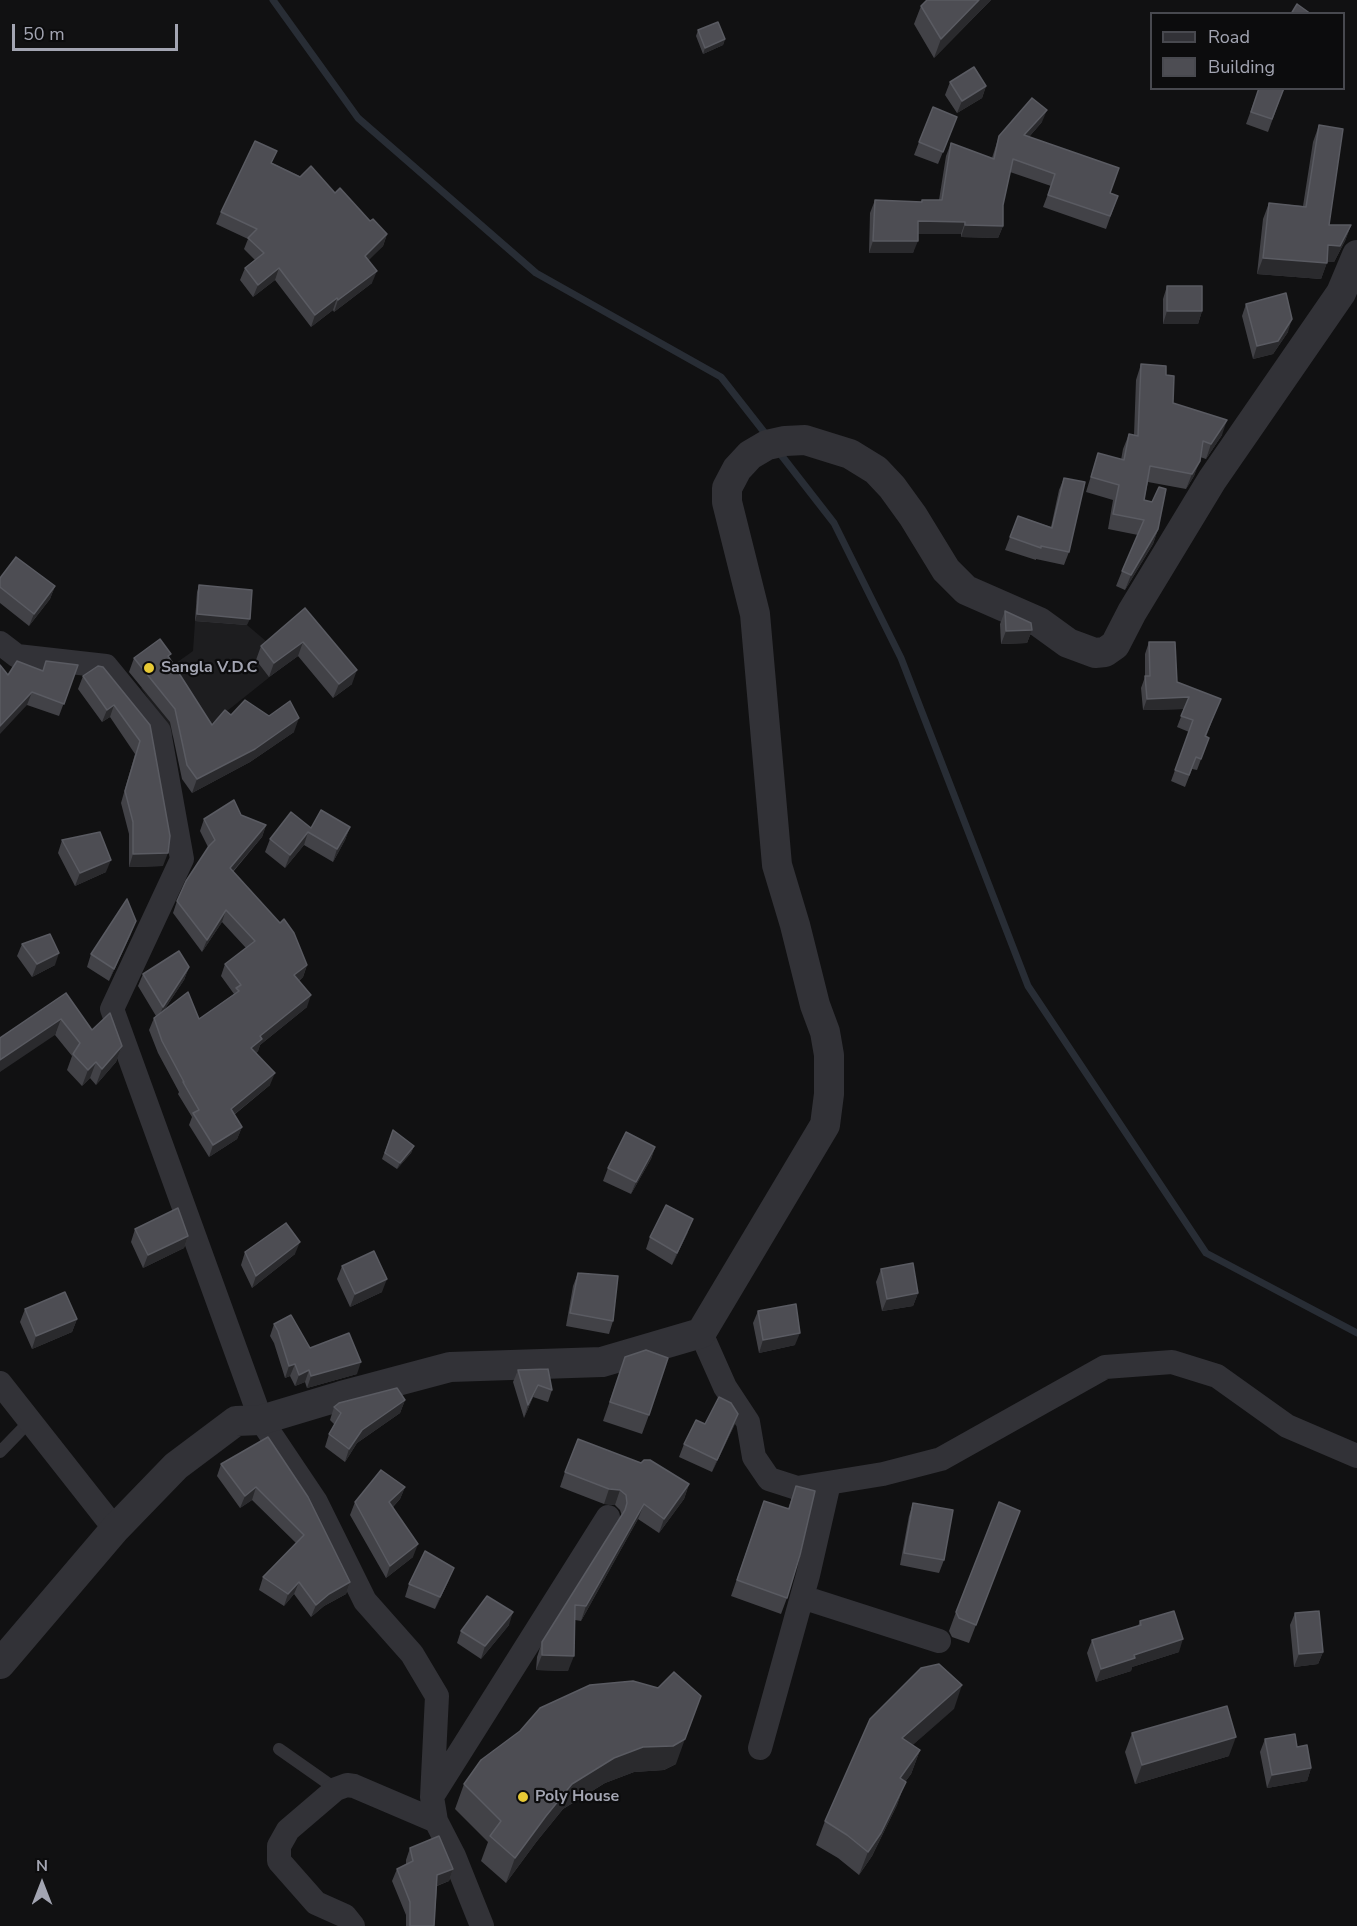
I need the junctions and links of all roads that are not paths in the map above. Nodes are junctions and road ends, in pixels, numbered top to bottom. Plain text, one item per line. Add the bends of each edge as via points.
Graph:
1 (1357, 255) edge
2 (0, 644) edge
3 (701, 1334) junction
4 (0, 1383) edge
5 (261, 1420) junction
6 (30, 1421) junction
7 (0, 1452) edge
8 (1357, 1456) edge
9 (829, 1483) junction
10 (608, 1517) dead end
11 (115, 1529) junction
12 (802, 1597) junction
13 (939, 1641) dead end
14 (0, 1664) edge
15 (760, 1748) dead end
16 (279, 1749) dead end
17 (336, 1789) junction
18 (434, 1809) junction
19 (353, 1926) edge
20 (482, 1926) edge

1 - 3 street via 1341,293 1212,480 1115,645 1105,652 1095,653 1068,643 1039,622 966,590 946,570 892,487 876,470 850,454 804,440 785,441 767,445 737,469 727,488 727,502 755,614 777,865 825,1032 829,1094 825,1125
2 - 5 street via 17,656 106,666 159,731 182,859 112,1009
3 - 5 street via 602,1362 450,1368
3 - 9 street via 725,1388 748,1422 754,1457 769,1479 797,1488
4 - 6 street
5 - 11 street via 236,1421 225,1429 176,1466
5 - 18 street via 316,1502 365,1601 412,1654 437,1696
6 - 7 lane
6 - 11 street
8 - 9 street via 1287,1426 1217,1376 1172,1362 1105,1368 941,1459
9 - 12 street
10 - 18 street
11 - 14 street
12 - 13 street
12 - 15 street
16 - 17 lane
17 - 18 street via 354,1786
17 - 19 street via 288,1830 279,1846 279,1861 316,1903 345,1916
18 - 20 street

